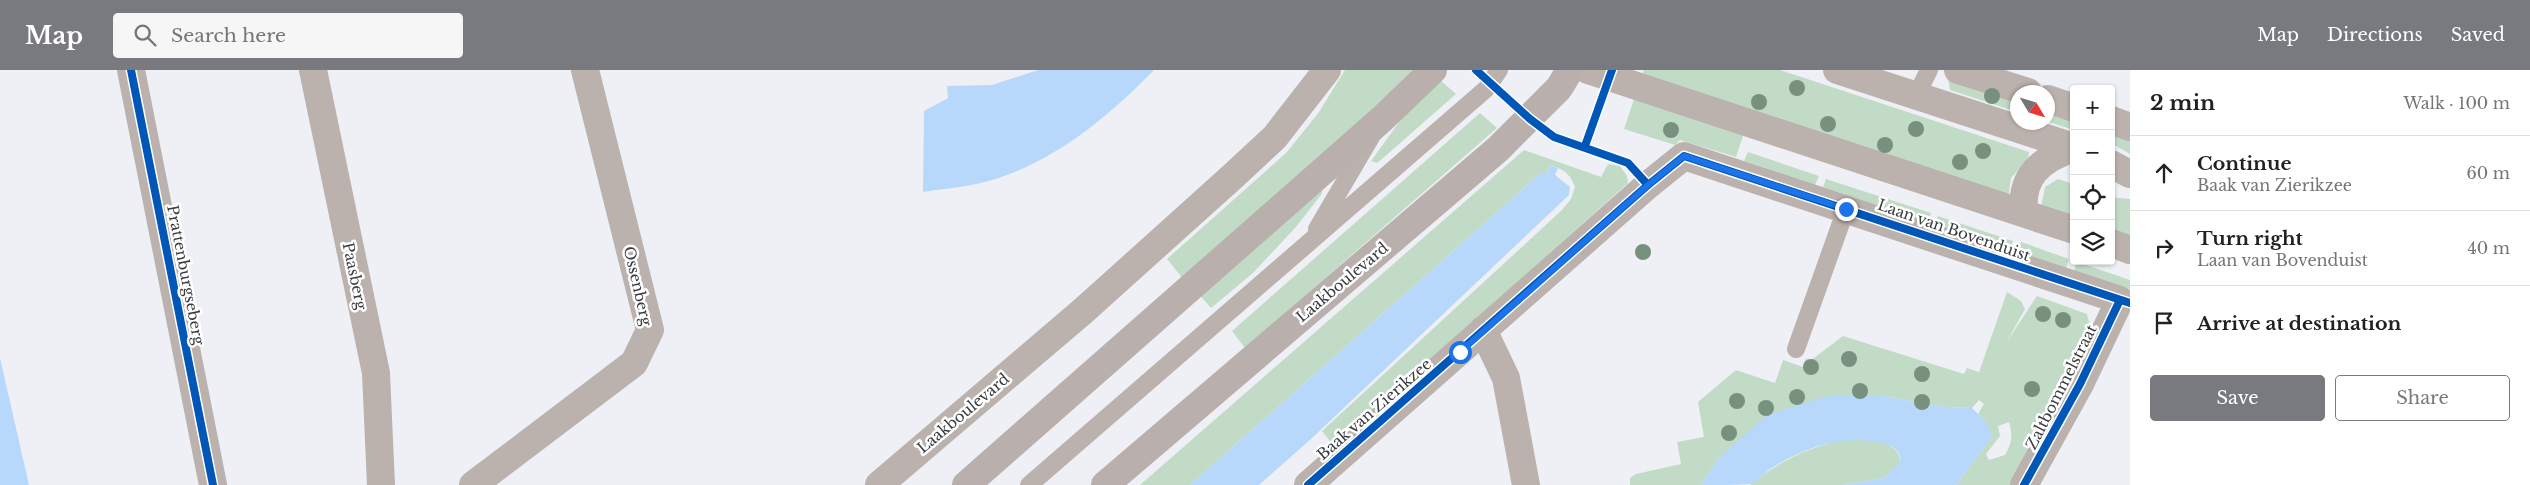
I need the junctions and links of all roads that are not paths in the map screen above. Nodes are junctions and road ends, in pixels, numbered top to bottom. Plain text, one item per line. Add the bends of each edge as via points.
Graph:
1 (131, 70) edge
2 (312, 70) edge
3 (585, 70) edge
4 (1327, 70) edge
5 (1432, 70) edge
6 (1499, 70) edge
7 (1570, 70) edge
8 (1588, 70) edge
9 (1837, 70) edge
10 (1928, 70) edge
11 (1958, 70) edge
12 (2010, 86) edge
13 (1916, 96) junction
14 (2055, 101) edge
15 (2070, 107) edge
16 (1382, 119) junction
17 (2115, 121) edge
18 (2130, 127) edge
19 (2070, 147) edge
20 (2070, 149) edge
21 (1684, 156) joint
22 (2115, 166) edge
23 (2130, 174) edge
24 (1846, 209) junction
25 (2024, 213) junction
26 (2070, 229) edge
27 (1310, 240) junction
28 (2115, 244) edge
29 (2130, 250) edge
30 (2120, 300) joint
31 (1483, 330) junction
32 (1796, 349) dead end
33 (213, 485) edge
34 (381, 485) edge
35 (474, 485) edge
36 (878, 485) edge
37 (966, 485) edge
38 (1029, 485) edge
39 (1104, 485) edge
40 (1308, 485) edge
41 (1526, 485) edge
42 (2024, 485) edge

1 - 33 street, Prattenburgseberg
2 - 34 street, Paasberg via 376,373
3 - 35 street, Ossenberg via 650,330 634,363
4 - 36 street, Laakboulevard via 1275,137 1083,311
5 - 16 main road
6 - 27 lane via 1486,89
7 - 39 main road, Laakboulevard via 1559,88 1498,149
8 - 25 street
9 - 13 street
10 - 13 lane
11 - 12 street
13 - 19 street
14 - 15 street
16 - 27 lane
16 - 37 main road
17 - 18 street
20 - 25 street via 2055,154 2026,182 2022,197
21 - 24 street, Laan van Bovenduist
21 - 31 street, Baak van Zierikzee
22 - 23 street
24 - 30 street, Laan van Bovenduist
24 - 32 lane
25 - 26 street
27 - 38 lane
28 - 29 street
30 - 42 street, Zaltbommelstraat via 2080,384
31 - 40 street, Baak van Zierikzee
31 - 41 street via 1506,378

